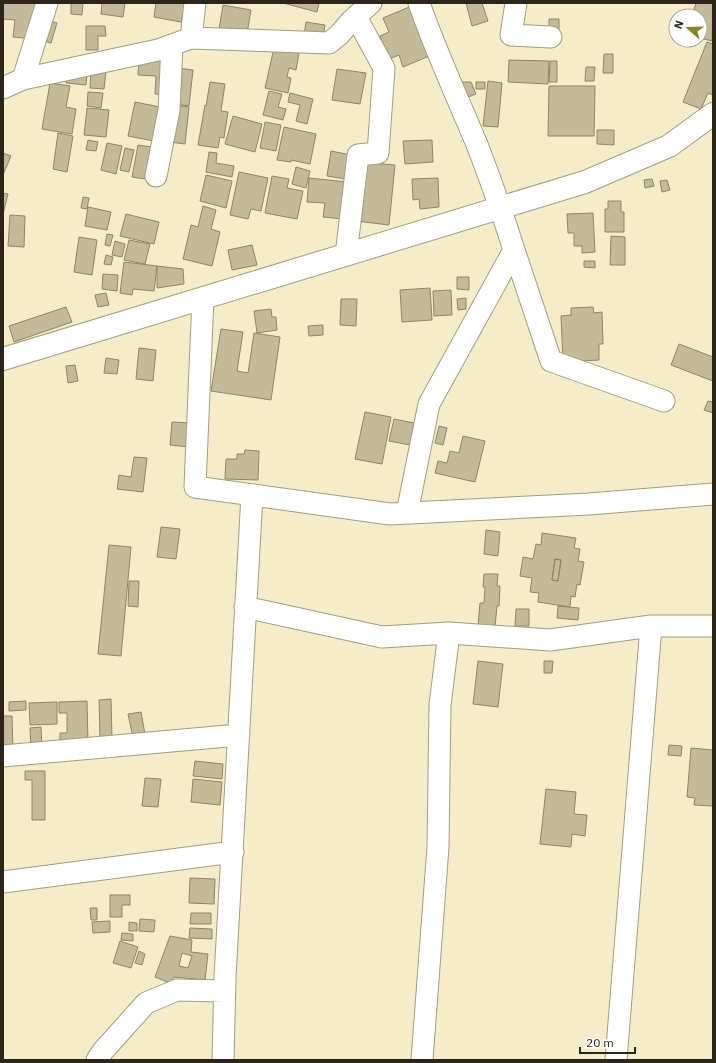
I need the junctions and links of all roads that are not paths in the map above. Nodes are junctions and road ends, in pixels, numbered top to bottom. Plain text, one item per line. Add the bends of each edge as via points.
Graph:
1 (47, 3) edge
2 (195, 3) edge
3 (371, 3) edge
4 (419, 3) edge
5 (516, 3) edge
6 (356, 17) junction
7 (551, 37) dead end
8 (181, 41) junction
9 (23, 79) junction
10 (3, 88) edge
11 (713, 114) edge
12 (156, 176) dead end
13 (501, 207) junction
14 (514, 250) junction
15 (346, 255) junction
16 (203, 298) junction
17 (3, 360) edge
18 (664, 401) dead end
19 (713, 494) edge
20 (252, 495) junction
21 (407, 513) junction
22 (246, 607) junction
23 (651, 626) junction
24 (713, 626) edge
25 (449, 634) junction
26 (239, 735) junction
27 (3, 756) edge
28 (233, 852) junction
29 (3, 882) edge
30 (225, 991) junction
31 (97, 1060) edge
32 (223, 1060) edge
33 (422, 1060) edge
34 (616, 1060) edge

1 - 9 street
2 - 8 street
3 - 6 street
4 - 13 street
5 - 7 street via 511,35
6 - 8 street via 329,43
6 - 15 street via 384,68 378,153 358,155
8 - 9 street via 158,50
8 - 12 street
9 - 10 street
11 - 13 street via 669,146 585,182
13 - 14 street
13 - 15 street
14 - 18 street via 551,362
14 - 21 street via 429,404
15 - 16 street
16 - 17 street
16 - 20 street via 195,487
19 - 21 street via 589,504
20 - 21 street via 390,514
20 - 22 street
22 - 25 street via 382,637
22 - 26 street
23 - 24 street
23 - 25 street via 550,640
23 - 34 street
25 - 33 street via 440,704 438,847
26 - 27 street
26 - 28 street
28 - 29 street
28 - 30 street
30 - 31 street via 177,990 146,1003 102,1051
30 - 32 street

